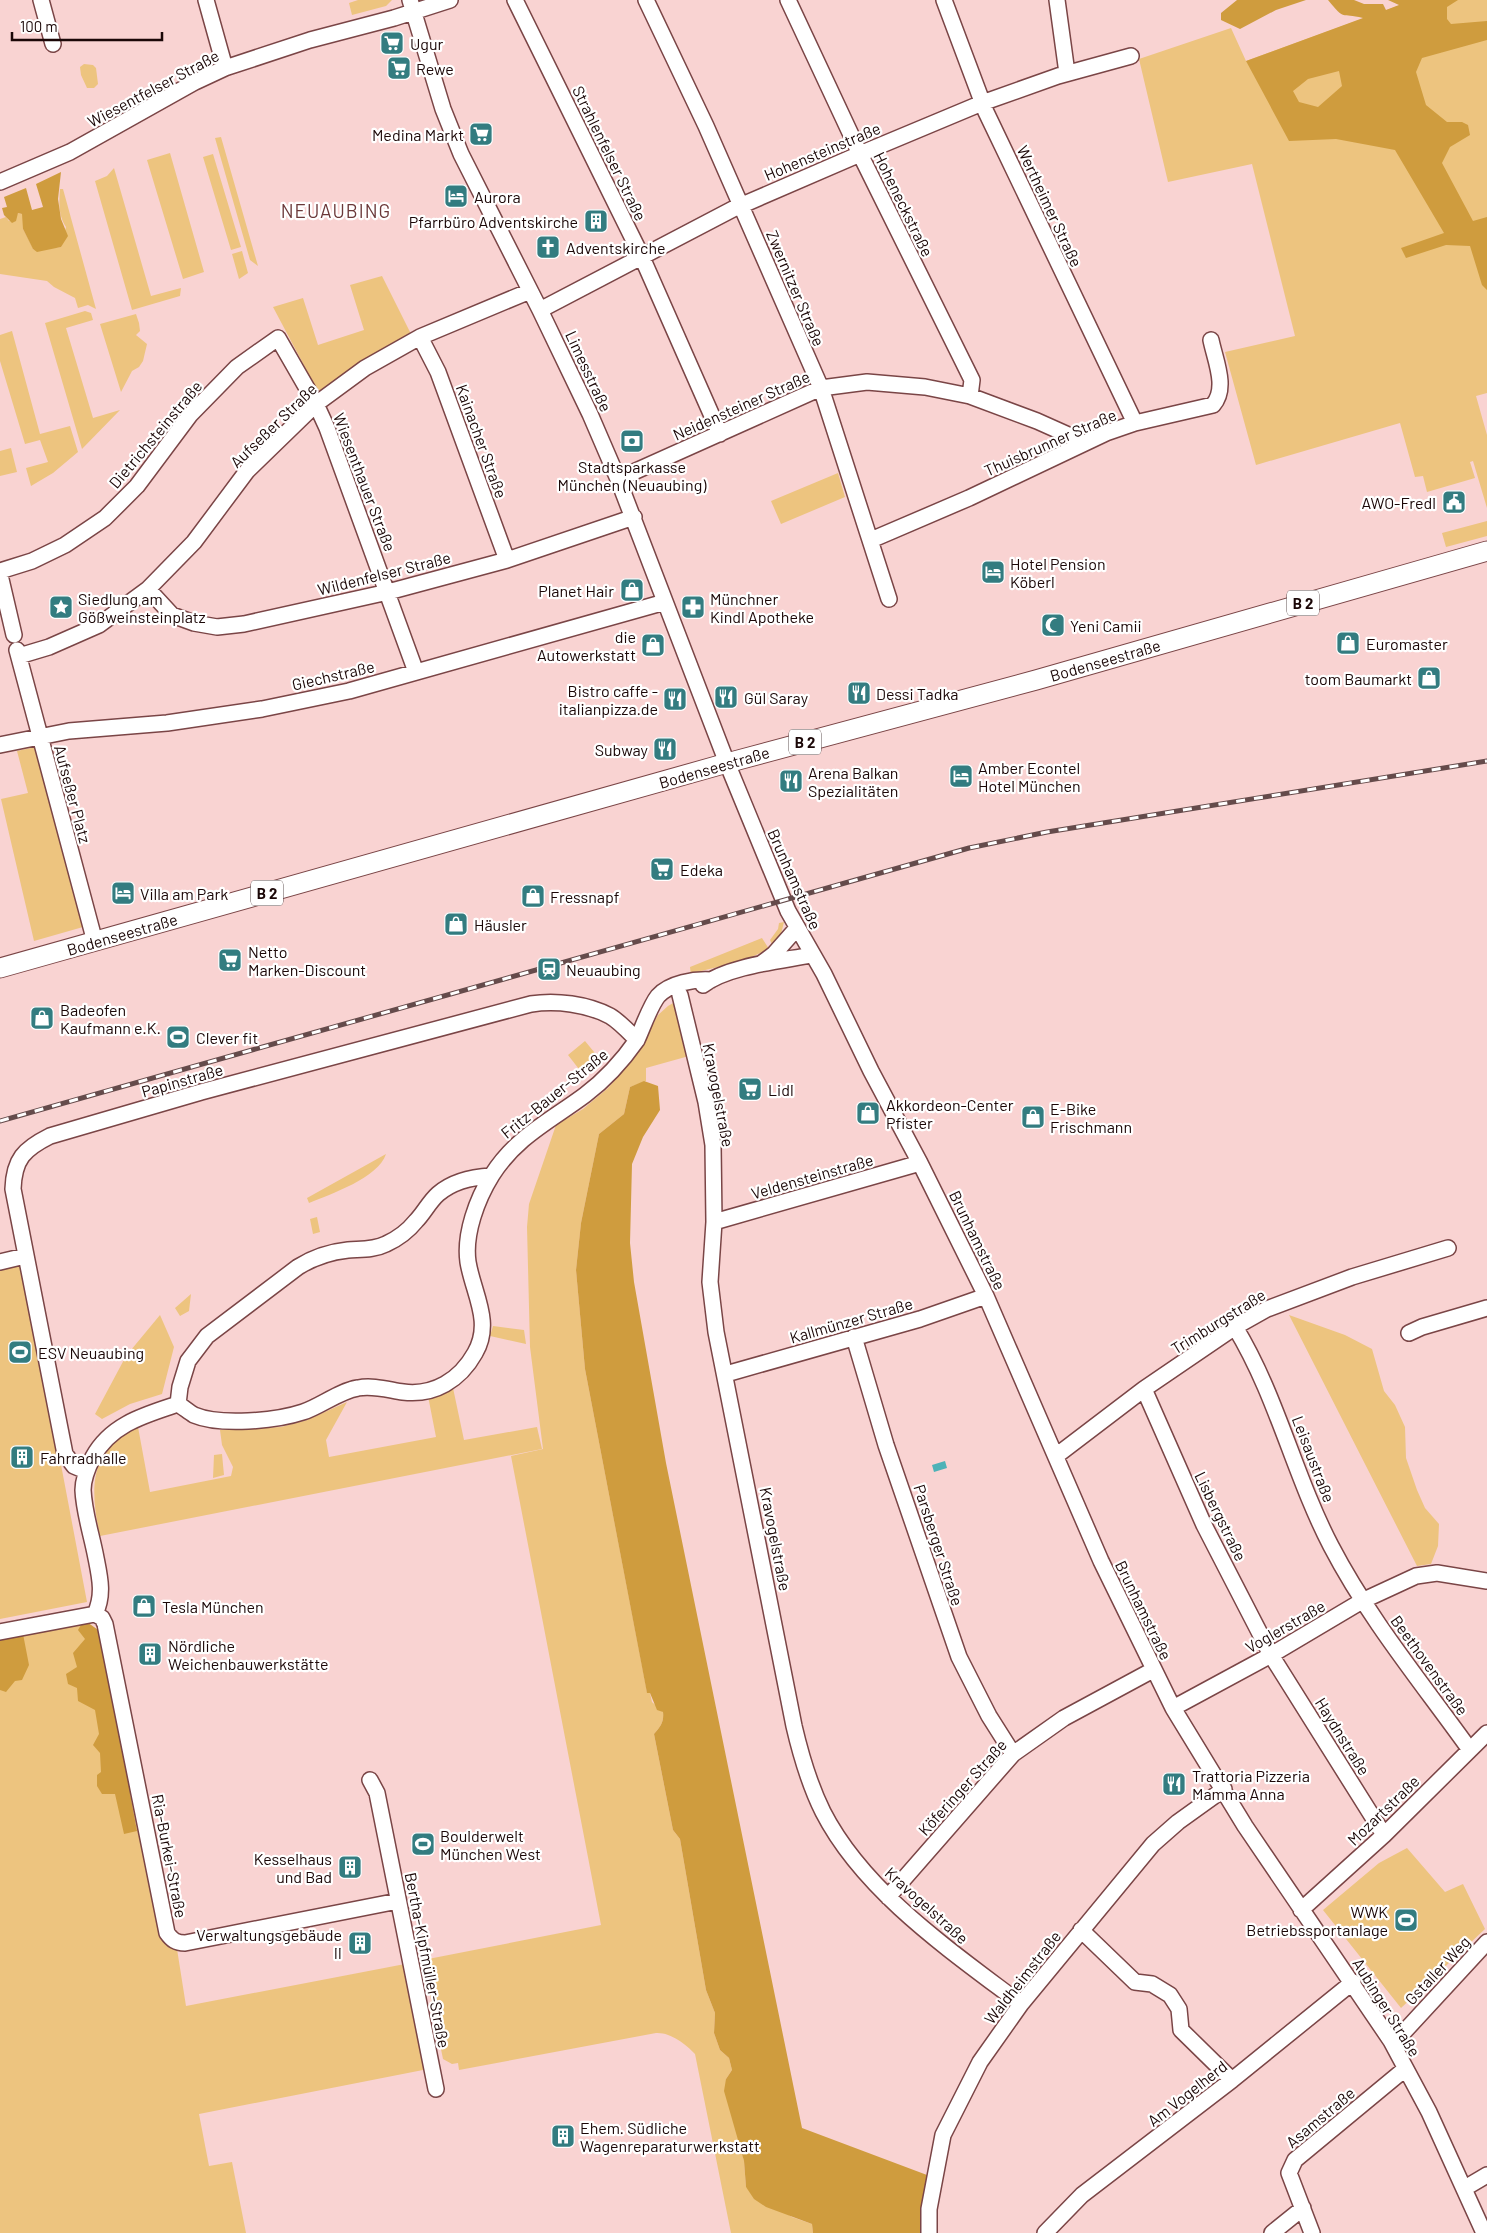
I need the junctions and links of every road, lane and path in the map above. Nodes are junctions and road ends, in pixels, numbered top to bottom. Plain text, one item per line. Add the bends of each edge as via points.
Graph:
1 (41, 0) edge
2 (206, 0) edge
3 (450, 0) edge
4 (515, 0) edge
5 (646, 0) edge
6 (788, 0) edge
7 (944, 0) edge
8 (1057, 0) edge
9 (411, 6) edge
10 (53, 44) dead end
11 (1131, 56) dead end
12 (225, 68) junction
13 (1067, 73) junction
14 (982, 103) junction
15 (860, 154) junction
16 (0, 182) edge
17 (741, 205) junction
18 (641, 256) junction
19 (530, 291) junction
20 (540, 310) junction
21 (420, 337) junction
22 (278, 338) joint
23 (1211, 340) dead end
24 (821, 388) junction
25 (970, 396) junction
26 (316, 404) junction
27 (1135, 423) junction
28 (720, 434) junction
29 (1082, 443) junction
30 (618, 479) junction
31 (634, 517) junction
32 (871, 540) junction
33 (1487, 552) edge
34 (507, 560) junction
35 (0, 571) edge
36 (0, 575) edge
37 (148, 589) junction
38 (388, 592) junction
39 (890, 600) dead end
40 (666, 602) junction
41 (12, 638) edge
42 (416, 672) junction
43 (40, 736) junction
44 (0, 745) edge
45 (727, 763) junction
46 (797, 928) junction
47 (94, 942) junction
48 (811, 954) junction
49 (761, 964) junction
50 (0, 968) edge
51 (711, 980) junction
52 (680, 995) junction
53 (653, 1006) junction
54 (637, 1040) junction
55 (920, 1163) junction
56 (491, 1176) junction
57 (714, 1222) junction
58 (1448, 1248) dead end
59 (25, 1256) junction
60 (0, 1262) edge
61 (986, 1296) junction
62 (1487, 1308) edge
63 (1235, 1328) junction
64 (1409, 1333) dead end
65 (854, 1337) junction
66 (726, 1374) junction
67 (1144, 1389) junction
68 (178, 1404) junction
69 (1056, 1456) junction
70 (86, 1471) junction
71 (1487, 1581) edge
72 (1362, 1601) junction
73 (94, 1614) junction
74 (0, 1632) edge
75 (1272, 1655) junction
76 (1153, 1670) junction
77 (1173, 1708) junction
78 (1190, 1736) joint
79 (1484, 1736) edge
80 (1470, 1750) junction
81 (1012, 1754) junction
82 (370, 1780) dead end
83 (1224, 1789) junction
84 (1384, 1835) junction
85 (888, 1897) junction
86 (398, 1902) junction
87 (1301, 1910) junction
88 (1081, 1930) junction
89 (1487, 1942) edge
90 (1352, 1982) junction
91 (1021, 2004) junction
92 (1391, 2041) junction
93 (1406, 2069) junction
94 (1232, 2080) junction
95 (436, 2089) dead end
96 (1487, 2175) edge
97 (1464, 2188) junction
98 (1303, 2208) junction
99 (929, 2233) edge
100 (1046, 2233) edge
101 (1272, 2233) edge
102 (1312, 2233) edge
103 (1484, 2233) edge

1 - 10 street
2 - 12 street
3 - 9 street, Wiesentfelser Straße
4 - 18 street, Strahlenfelser Straße
5 - 17 street, Zwernitzer Straße
6 - 15 street, Hoheneckstraße
7 - 14 street, Wertheimer Straße
8 - 13 street
9 - 12 street, Wiesentfelser Straße
9 - 19 street, Limesstraße via 443,109 461,154
11 - 13 street, Hohensteinstraße
12 - 16 street, Wiesentfelser Straße via 63,155
13 - 14 street, Hohensteinstraße
14 - 15 street, Hohensteinstraße
14 - 27 street, Wertheimer Straße
15 - 17 street, Hohensteinstraße
15 - 25 street, Hoheneckstraße via 972,380
17 - 18 street, Hohensteinstraße
17 - 24 street, Zwernitzer Straße
18 - 20 street, Hohensteinstraße
18 - 28 street, Strahlenfelser Straße
19 - 20 street, Limesstraße
19 - 21 street, Aufseßer Straße
20 - 30 street, Limesstraße
21 - 26 street, Aufseßer Straße via 365,368
21 - 34 street, Kainacher Straße via 438,372
22 - 26 street, Wiesenthauer Straße
22 - 35 street, Dietrichsteinstraße via 237,367 190,415 137,486 105,518 65,545 32,561
23 - 27 street, Thuisbrunner Straße via 1221,385 1218,400 1213,405
24 - 25 street, Neidensteiner Straße via 867,382 925,387
24 - 28 street, Neidensteiner Straße
24 - 32 street, Zwernitzer Straße
25 - 29 street, Neidensteiner Straße via 1037,421
26 - 37 street, Aufseßer Straße via 247,471 194,542
26 - 38 street, Wiesenthauer Straße via 328,428
27 - 29 street, Thuisbrunner Straße
28 - 30 street, Neidensteiner Straße
29 - 32 street, Thuisbrunner Straße via 969,498
30 - 31 street, Limesstraße
31 - 34 street, Wildenfelser Straße
31 - 40 street, Limesstraße
32 - 39 street, Zwernitzer Straße
33 - 45 main road, Bodenseestraße / B 2 via 1036,680
34 - 38 street, Wildenfelser Straße
36 - 41 street, Aufseßer Platz
37 - 38 street, Wildenfelser Straße via 172,616 216,627 244,624
37 - 41 street, Aufseßer Straße via 99,625 49,647
38 - 42 street, Wiesenthauer Straße
40 - 42 street, Giechstraße
40 - 45 street, Limesstraße
41 - 43 street, Aufseßer Platz
42 - 43 street, Giechstraße via 349,692 262,709
43 - 44 street, Giechstraße
43 - 47 street, Aufseßer Platz
45 - 46 street, Brunhamstraße
45 - 47 main road, Bodenseestraße / B 2
46 - 48 street, Brunhamstraße
46 - 49 street
47 - 50 main road, Bodenseestraße / B 2
48 - 49 street
48 - 55 street, Brunhamstraße
49 - 51 street
51 - 52 street
51 - 53 street via 699,979 668,989 660,994
52 - 53 street
52 - 57 street, Kravogelstraße via 713,1145
53 - 54 street
54 - 56 street, Fritz-Bauer-Straße via 624,1059 587,1093 517,1143
54 - 59 street, Papinstraße via 611,1017 565,1003 531,1004 50,1136 23,1152 14,1177 13,1189
55 - 57 street, Veldensteinstraße
55 - 61 street, Brunhamstraße
56 - 68 street via 463,1180 436,1195 416,1221 384,1246 329,1253 298,1267 201,1343 186,1367
56 - 68 street, Fritz-Bauer-Straße via 473,1218 469,1240 468,1260 482,1308 483,1332 476,1352 453,1379 427,1392 358,1388 303,1412 280,1418 210,1419
57 - 66 street, Kravogelstraße via 710,1282 716,1332
58 - 63 street, Trimburgstraße via 1312,1291 1267,1309
59 - 60 street
59 - 70 street, Papinstraße via 65,1454 74,1466
61 - 65 street, Kallmünzer Straße
61 - 69 street, Brunhamstraße
62 - 64 street
63 - 67 street, Trimburgstraße
63 - 72 street, Leisaustraße via 1275,1407 1308,1498
65 - 66 street, Kallmünzer Straße
65 - 81 street, Parsberger Straße via 886,1445 959,1657
66 - 85 street, Kravogelstraße via 805,1770 837,1836
67 - 69 street, Trimburgstraße
67 - 75 street, Lisbergstraße via 1204,1525
68 - 70 street via 118,1428 96,1452
69 - 76 street, Brunhamstraße
70 - 73 street via 83,1489 101,1585 99,1604
71 - 72 street, Voglerstraße via 1436,1573 1416,1576
72 - 75 street, Voglerstraße
72 - 80 street, Beethovenstraße
73 - 74 street
73 - 86 street, Ria-Burkei-Straße via 106,1624 167,1933 171,1939 185,1943
75 - 77 street, Voglerstraße
75 - 84 street, Haydnstraße
76 - 77 street, Brunhamstraße
76 - 81 street, Köferinger Straße via 1064,1718
77 - 78 street, Brunhamstraße
78 - 83 street, Aubinger Straße
79 - 80 street, Mozartstraße
80 - 84 street, Mozartstraße
81 - 85 street, Köferinger Straße
82 - 86 street, Bertha-Kipfmüller-Straße via 377,1793
83 - 87 street, Aubinger Straße via 1244,1826
83 - 88 street, Waldheimstraße via 1154,1844
84 - 87 street, Mozartstraße
85 - 91 street, Kravogelstraße via 965,1963
86 - 95 street, Bertha-Kipfmüller-Straße
87 - 90 street, Aubinger Straße
88 - 91 street, Waldheimstraße
88 - 94 street via 1135,1982 1152,1984 1170,1995 1179,2008 1181,2030
89 - 92 street, Gstaller Weg via 1404,2032
90 - 92 street, Aubinger Straße
90 - 94 street, Am Vogelherd
91 - 99 street, Waldheimstraße via 980,2062 943,2135 928,2209
92 - 93 street, Aubinger Straße
93 - 97 street, Aubinger Straße
93 - 98 street, Asamstraße via 1294,2160 1289,2173
94 - 100 street, Am Vogelherd via 1082,2195
96 - 97 street
97 - 103 street, Aubinger Straße
98 - 101 street
98 - 102 street, Asamstraße

